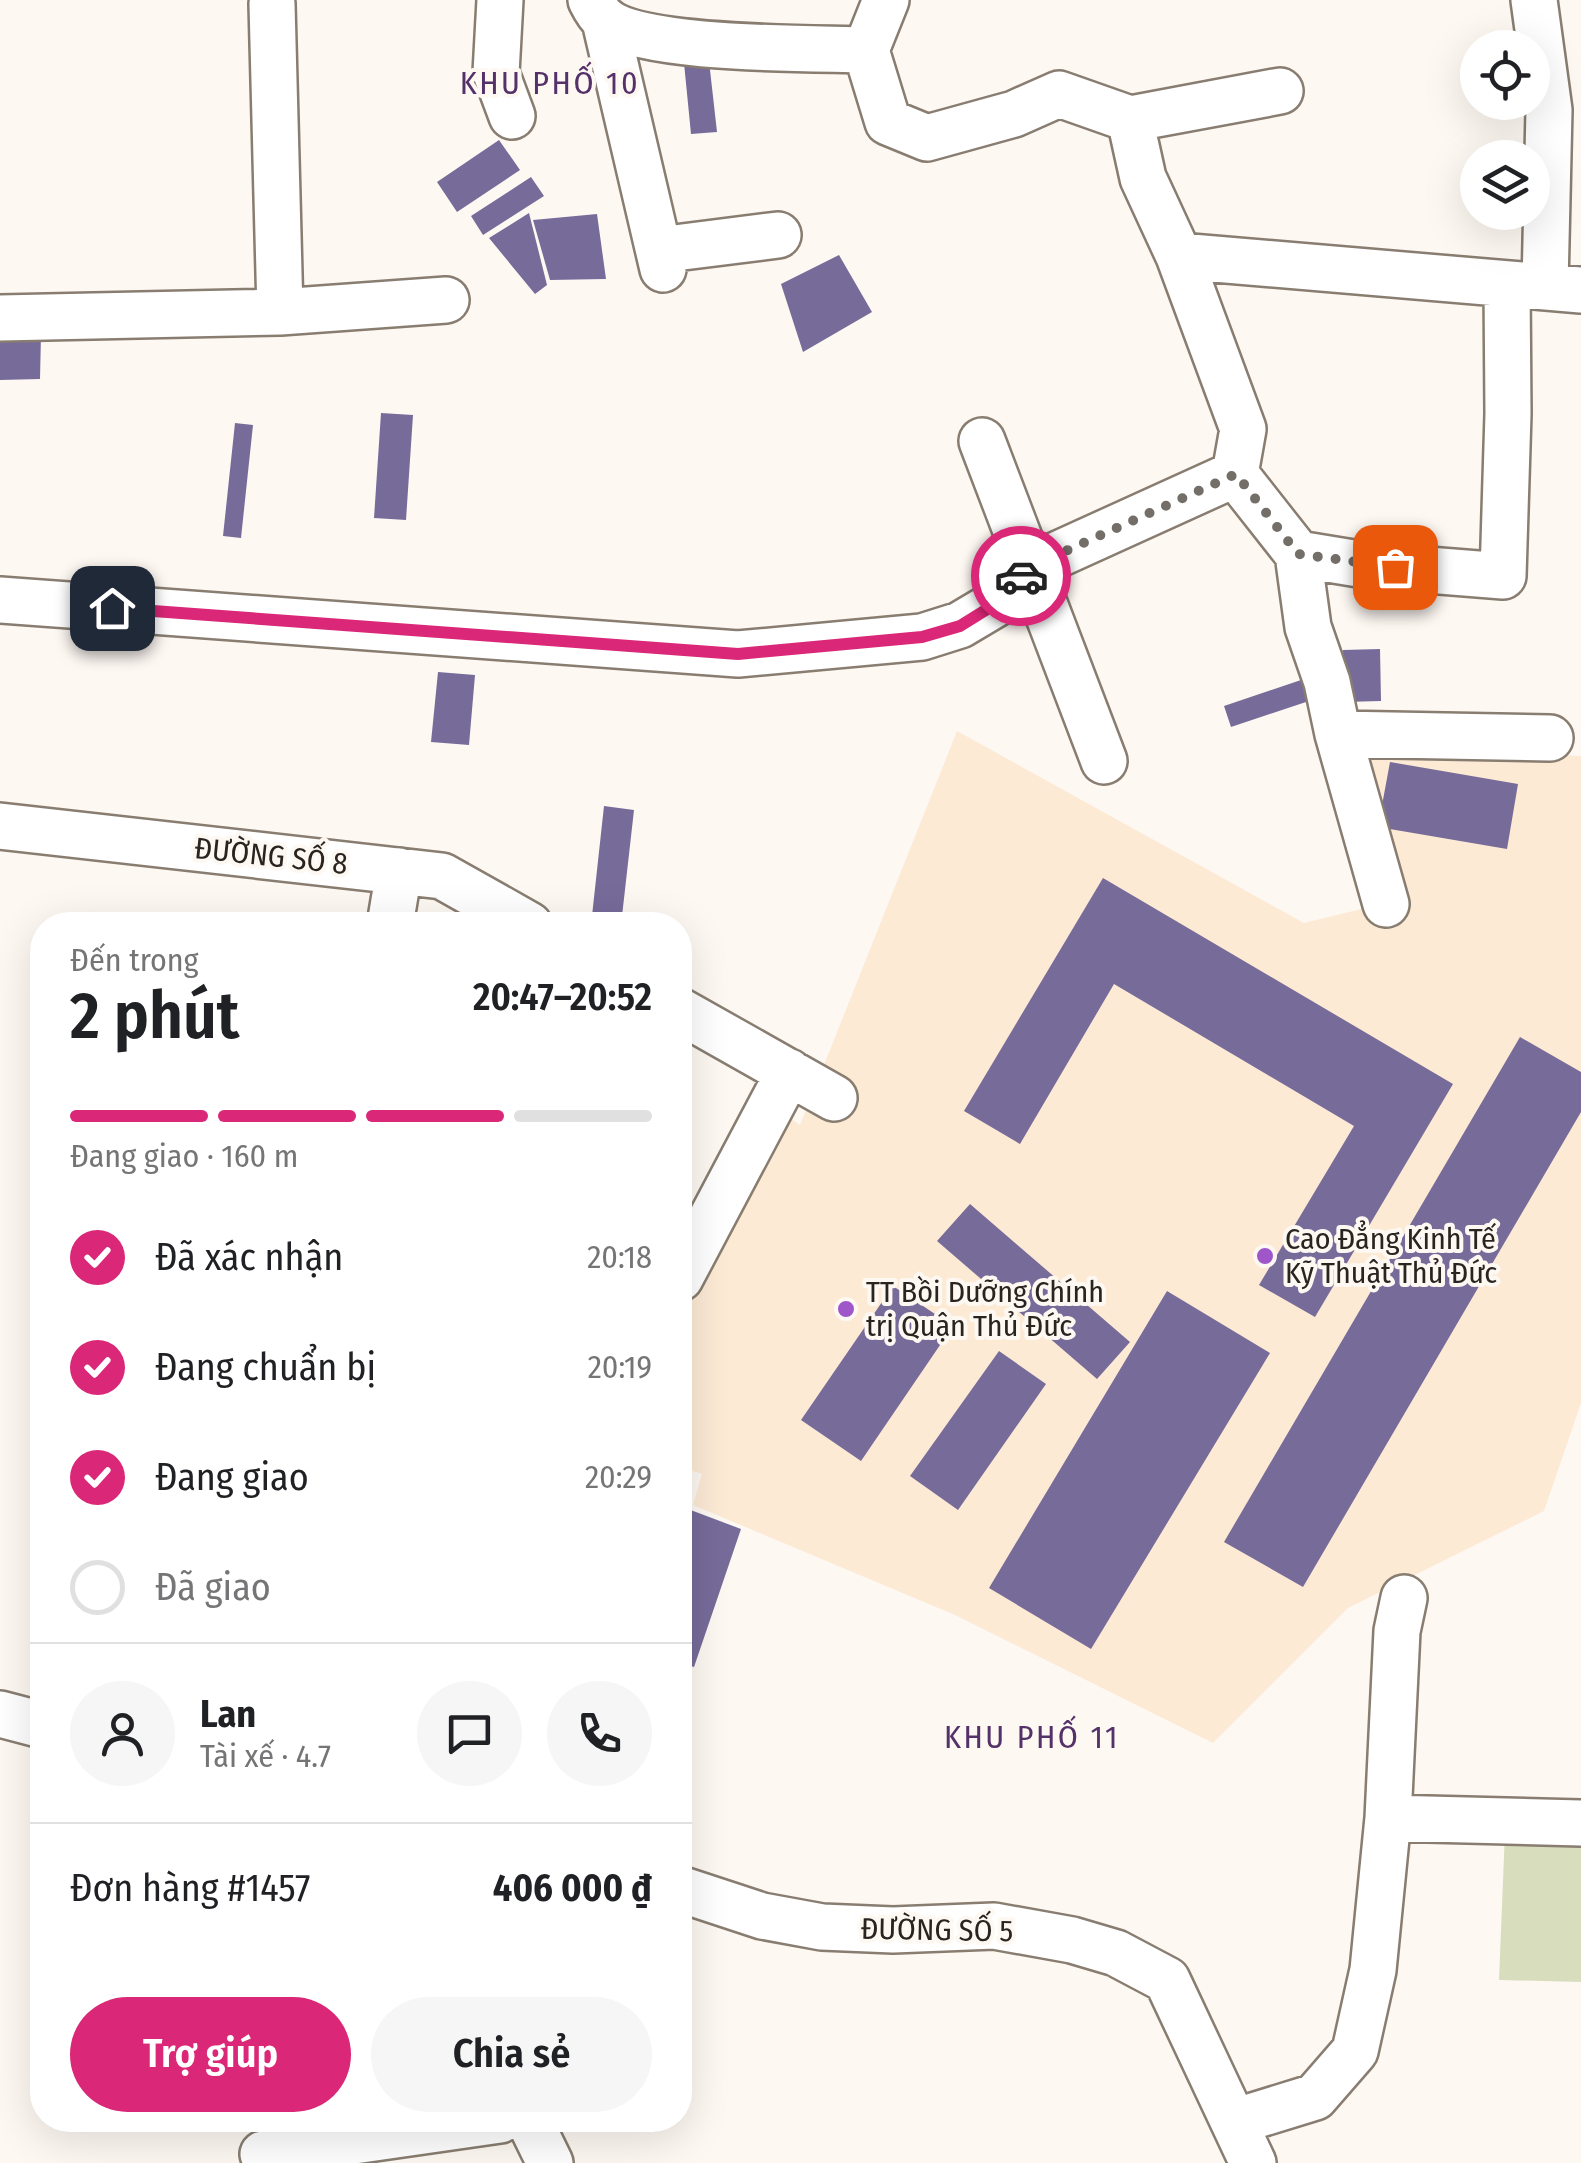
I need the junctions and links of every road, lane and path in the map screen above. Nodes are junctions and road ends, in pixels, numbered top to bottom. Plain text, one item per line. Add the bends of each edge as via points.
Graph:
1 (500, 0) edge
2 (886, 0) edge
3 (1534, 0) edge
4 (272, 4) dead end
5 (598, 10) edge
6 (866, 50) junction
7 (1280, 92) dead end
8 (512, 116) dead end
9 (1130, 119) junction
10 (778, 235) dead end
11 (1179, 256) junction
12 (1544, 286) edge
13 (446, 300) dead end
14 (280, 312) junction
15 (0, 318) edge
16 (982, 441) dead end
17 (1236, 474) junction
18 (1298, 554) junction
19 (1028, 568) junction
20 (0, 600) edge
21 (1338, 734) junction
22 (1550, 738) dead end
23 (1104, 761) dead end
24 (0, 826) edge
25 (399, 870) junction
26 (1386, 904) dead end
27 (392, 912) edge
28 (506, 912) edge
29 (692, 1017) edge
30 (789, 1072) junction
31 (834, 1098) dead end
32 (692, 1255) edge
33 (1404, 1598) dead end
34 (0, 1714) edge
35 (30, 1722) edge
36 (1388, 1818) junction
37 (1581, 1823) edge
38 (692, 1893) edge
39 (1234, 2122) junction
40 (416, 2132) edge
41 (534, 2132) edge
42 (263, 2154) dead end
43 (550, 2163) edge
44 (1254, 2163) edge

1 - 8 street via 496,73
2 - 6 street
3 - 12 street via 1549,110
4 - 14 street
5 - 6 street via 652,38
5 - 10 street via 661,259
6 - 9 street via 888,122 927,138 1060,94
7 - 9 street
9 - 11 street via 1143,178
11 - 12 street
11 - 17 street via 1243,429
12 - 18 street via 1508,414 1502,576
13 - 14 street
14 - 15 street
16 - 19 street
17 - 18 street
17 - 19 street
18 - 21 street via 1308,626
19 - 20 street via 997,603 960,626 922,637 738,654
19 - 23 street
21 - 22 street
21 - 26 street
24 - 25 street, ĐƯỜNG SỐ 8
25 - 27 street
25 - 28 street, ĐƯỜNG SỐ 8 via 442,876
29 - 30 street
30 - 31 street
30 - 32 street
33 - 36 street
34 - 35 street
36 - 37 street
36 - 39 street via 1374,1970 1356,2051 1315,2097
38 - 39 street, ĐƯỜNG SỐ 5 via 822,1928 994,1926 1116,1953 1167,1980
39 - 44 street, ĐƯỜNG SỐ 5
40 - 42 street
41 - 43 street

